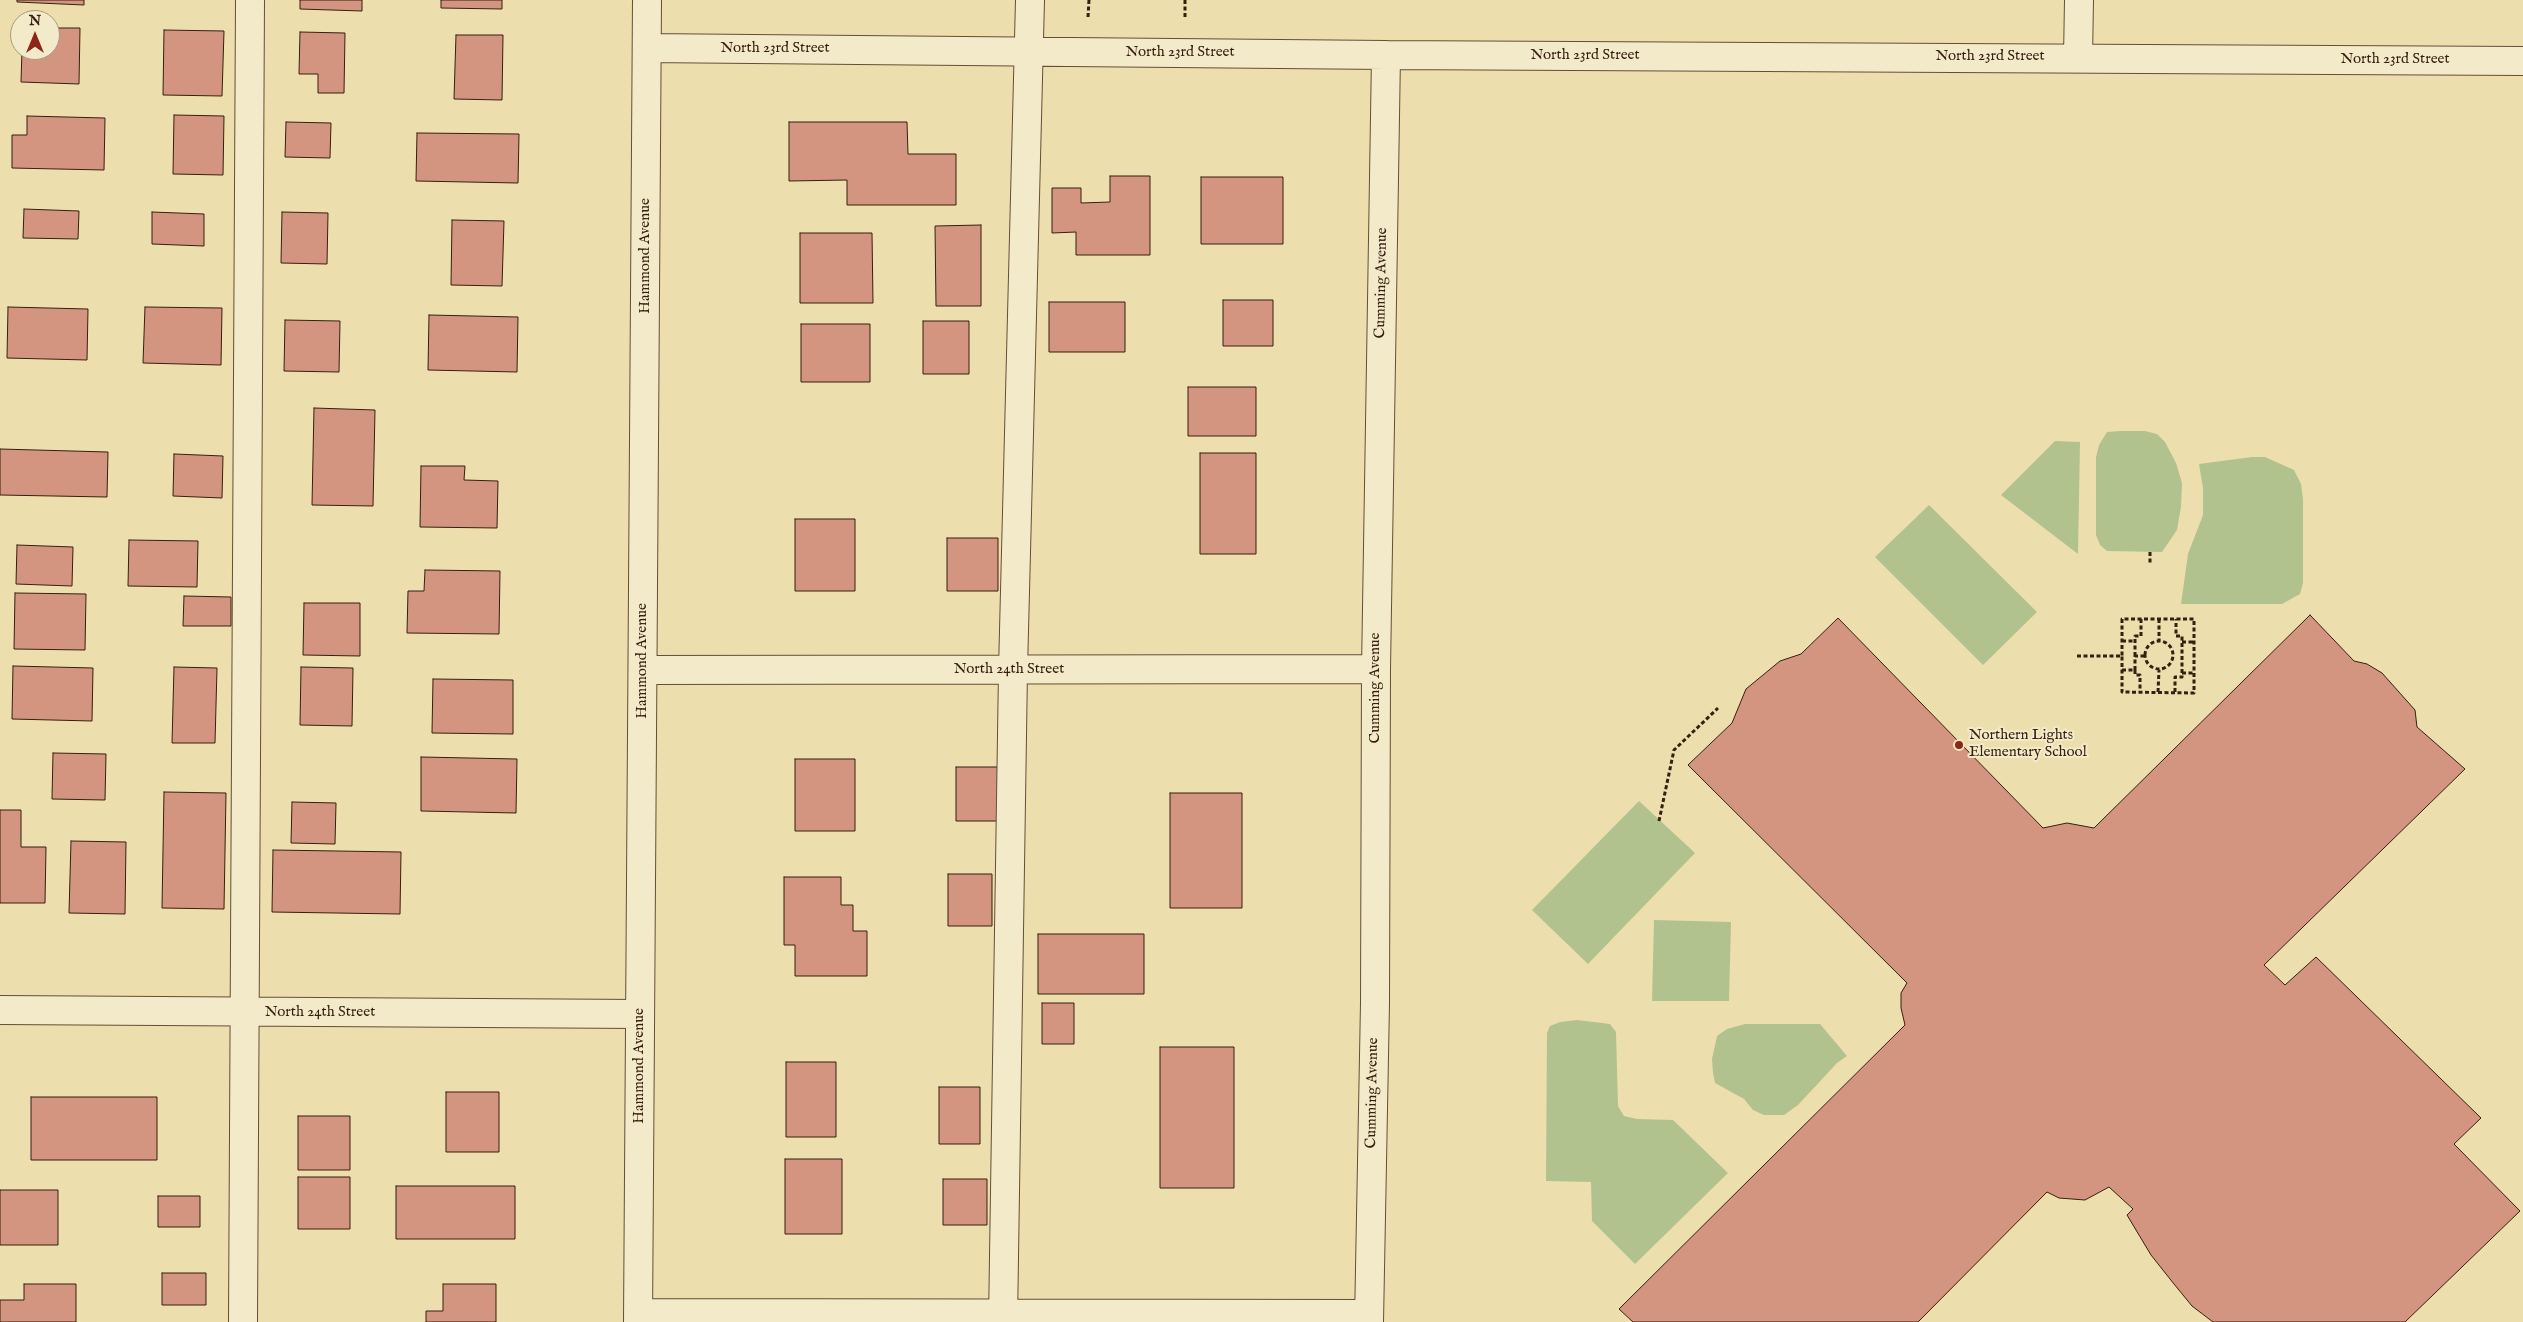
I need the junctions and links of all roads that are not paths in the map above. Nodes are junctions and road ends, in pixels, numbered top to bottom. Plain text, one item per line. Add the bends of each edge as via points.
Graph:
1 (250, 0) edge
2 (647, 0) edge
3 (1030, 0) edge
4 (2079, 0) edge
5 (647, 48) junction
6 (1030, 51) junction
7 (1386, 55) junction
8 (2078, 58) junction
9 (2523, 60) edge
10 (1376, 669) junction
11 (643, 670) junction
12 (1013, 670) junction
13 (0, 1010) edge
14 (243, 1013) junction
15 (640, 1014) junction
16 (638, 1318) edge
17 (1003, 1318) edge
18 (1369, 1318) edge
19 (243, 1322) edge

1 - 14 street
2 - 5 street, Hammond Avenue
3 - 6 street
4 - 8 street
5 - 6 street, North 23rd Street
5 - 11 street, Hammond Avenue
6 - 7 street, North 23rd Street
6 - 12 street
7 - 8 street, North 23rd Street
7 - 10 street, Cumming Avenue
8 - 9 street, North 23rd Street
10 - 12 street, North 24th Street
10 - 18 street, Cumming Avenue via 1375,1004
11 - 12 street, North 24th Street
11 - 15 street, Hammond Avenue
12 - 17 street
13 - 14 street, North 24th Street
14 - 15 street, North 24th Street
14 - 19 street
15 - 16 street, Hammond Avenue
16 - 17 street
17 - 18 street

